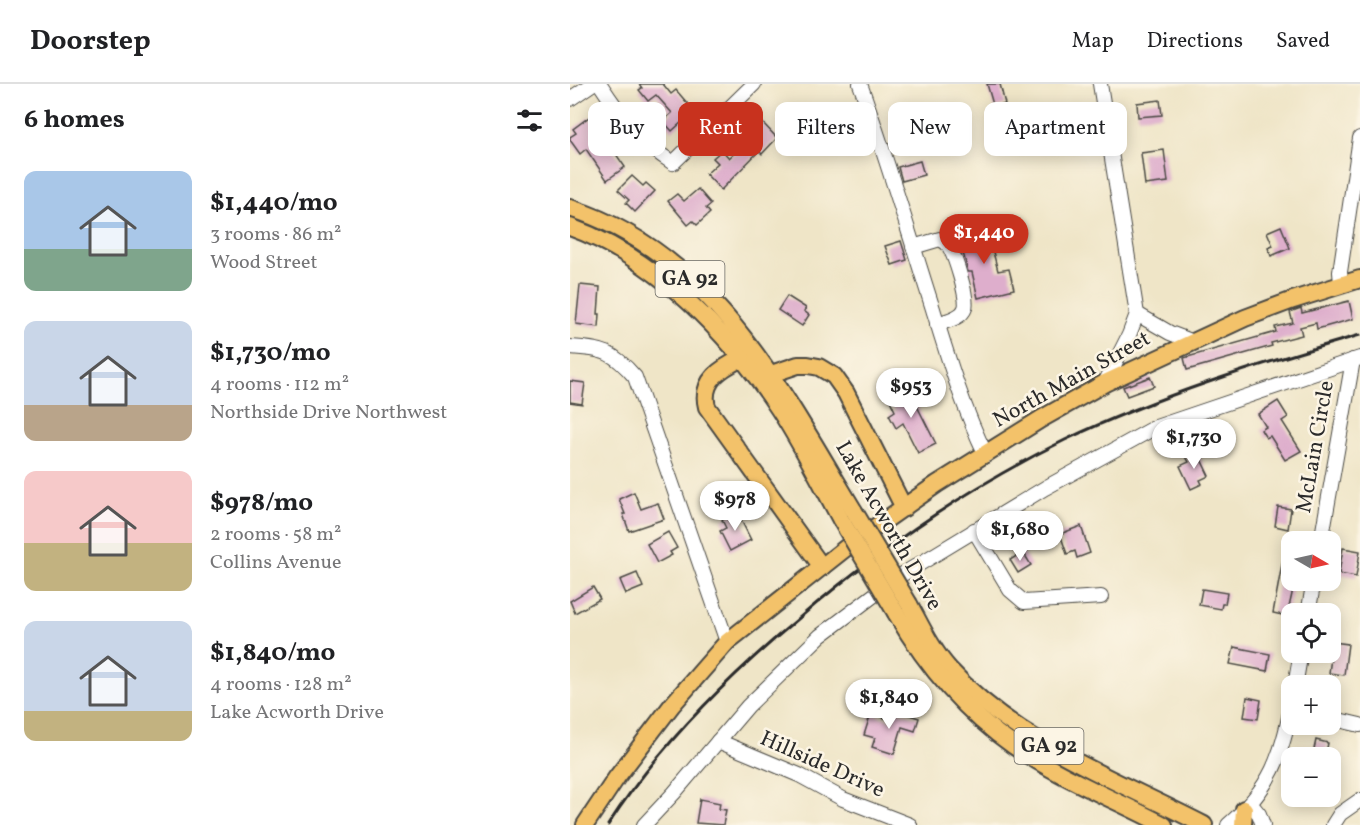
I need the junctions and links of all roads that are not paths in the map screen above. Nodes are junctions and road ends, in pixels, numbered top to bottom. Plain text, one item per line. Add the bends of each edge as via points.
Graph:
1 (592, 84) edge
2 (600, 84) edge
3 (754, 84) edge
4 (860, 84) edge
5 (1100, 84) edge
6 (570, 99) edge
7 (1360, 138) edge
8 (570, 208) edge
9 (570, 227) edge
10 (913, 247) junction
11 (1360, 279) edge
12 (1341, 284) junction
13 (1137, 314) junction
14 (937, 324) junction
15 (1191, 341) junction
16 (570, 347) edge
17 (742, 358) junction
18 (1357, 359) edge
19 (771, 374) junction
20 (1105, 383) junction
21 (986, 454) junction
22 (904, 508) junction
23 (848, 515) junction
24 (974, 531) junction
25 (1323, 531) edge
26 (822, 567) junction
27 (1101, 597) dead end
28 (902, 608) junction
29 (727, 642) junction
30 (1341, 721) edge
31 (1360, 725) edge
32 (1285, 735) edge
33 (718, 741) junction
34 (1360, 800) edge
35 (1246, 812) edge
36 (1158, 823) edge
37 (585, 825) edge
38 (644, 825) edge
39 (910, 825) edge
40 (1204, 825) edge
41 (1228, 825) edge
42 (1263, 825) edge
43 (1333, 825) edge

1 - 6 street
2 - 3 street via 622,117 655,151 673,163
4 - 10 street
5 - 13 street
7 - 12 street
8 - 19 main road, Lake Acworth Drive / GA 92 via 626,233 673,265 725,314
9 - 17 main road, Lake Acworth Drive / GA 92 via 592,234 638,260 673,287
10 - 14 street
10 - 14 street via 940,239 947,243 958,273 965,309
11 - 12 main road, North Main Street
12 - 15 main road, North Main Street
13 - 15 street
13 - 20 street
14 - 21 street
15 - 20 main road, North Main Street
16 - 29 street via 612,354 635,377
17 - 23 main road, Lake Acworth Drive / GA 92
17 - 26 main road via 723,368 709,382 707,407
18 - 24 street via 1156,427
18 - 25 street, McLain Circle
19 - 22 main road via 808,365 827,371 839,381
19 - 23 main road, Lake Acworth Drive / GA 92
20 - 21 main road, North Main Street
21 - 22 main road, North Main Street
22 - 26 main road, North Main Street
23 - 28 main road, Lake Acworth Drive / GA 92, bridge
24 - 27 street via 1010,590 1024,602
24 - 33 street via 898,577 820,636
26 - 29 main road, North Main Street
28 - 36 main road, Lake Acworth Drive / GA 92 via 910,638 943,683 984,723 1038,761
28 - 40 main road, Lake Acworth Drive / GA 92 via 948,668 996,712 1071,758
29 - 37 main road, North Main Street via 616,777
30 - 31 street
32 - 35 street via 1268,781
33 - 38 street
33 - 39 street, Hillside Drive via 799,775 843,799
34 - 43 street via 1340,814
35 - 41 street
35 - 42 street via 1259,814

